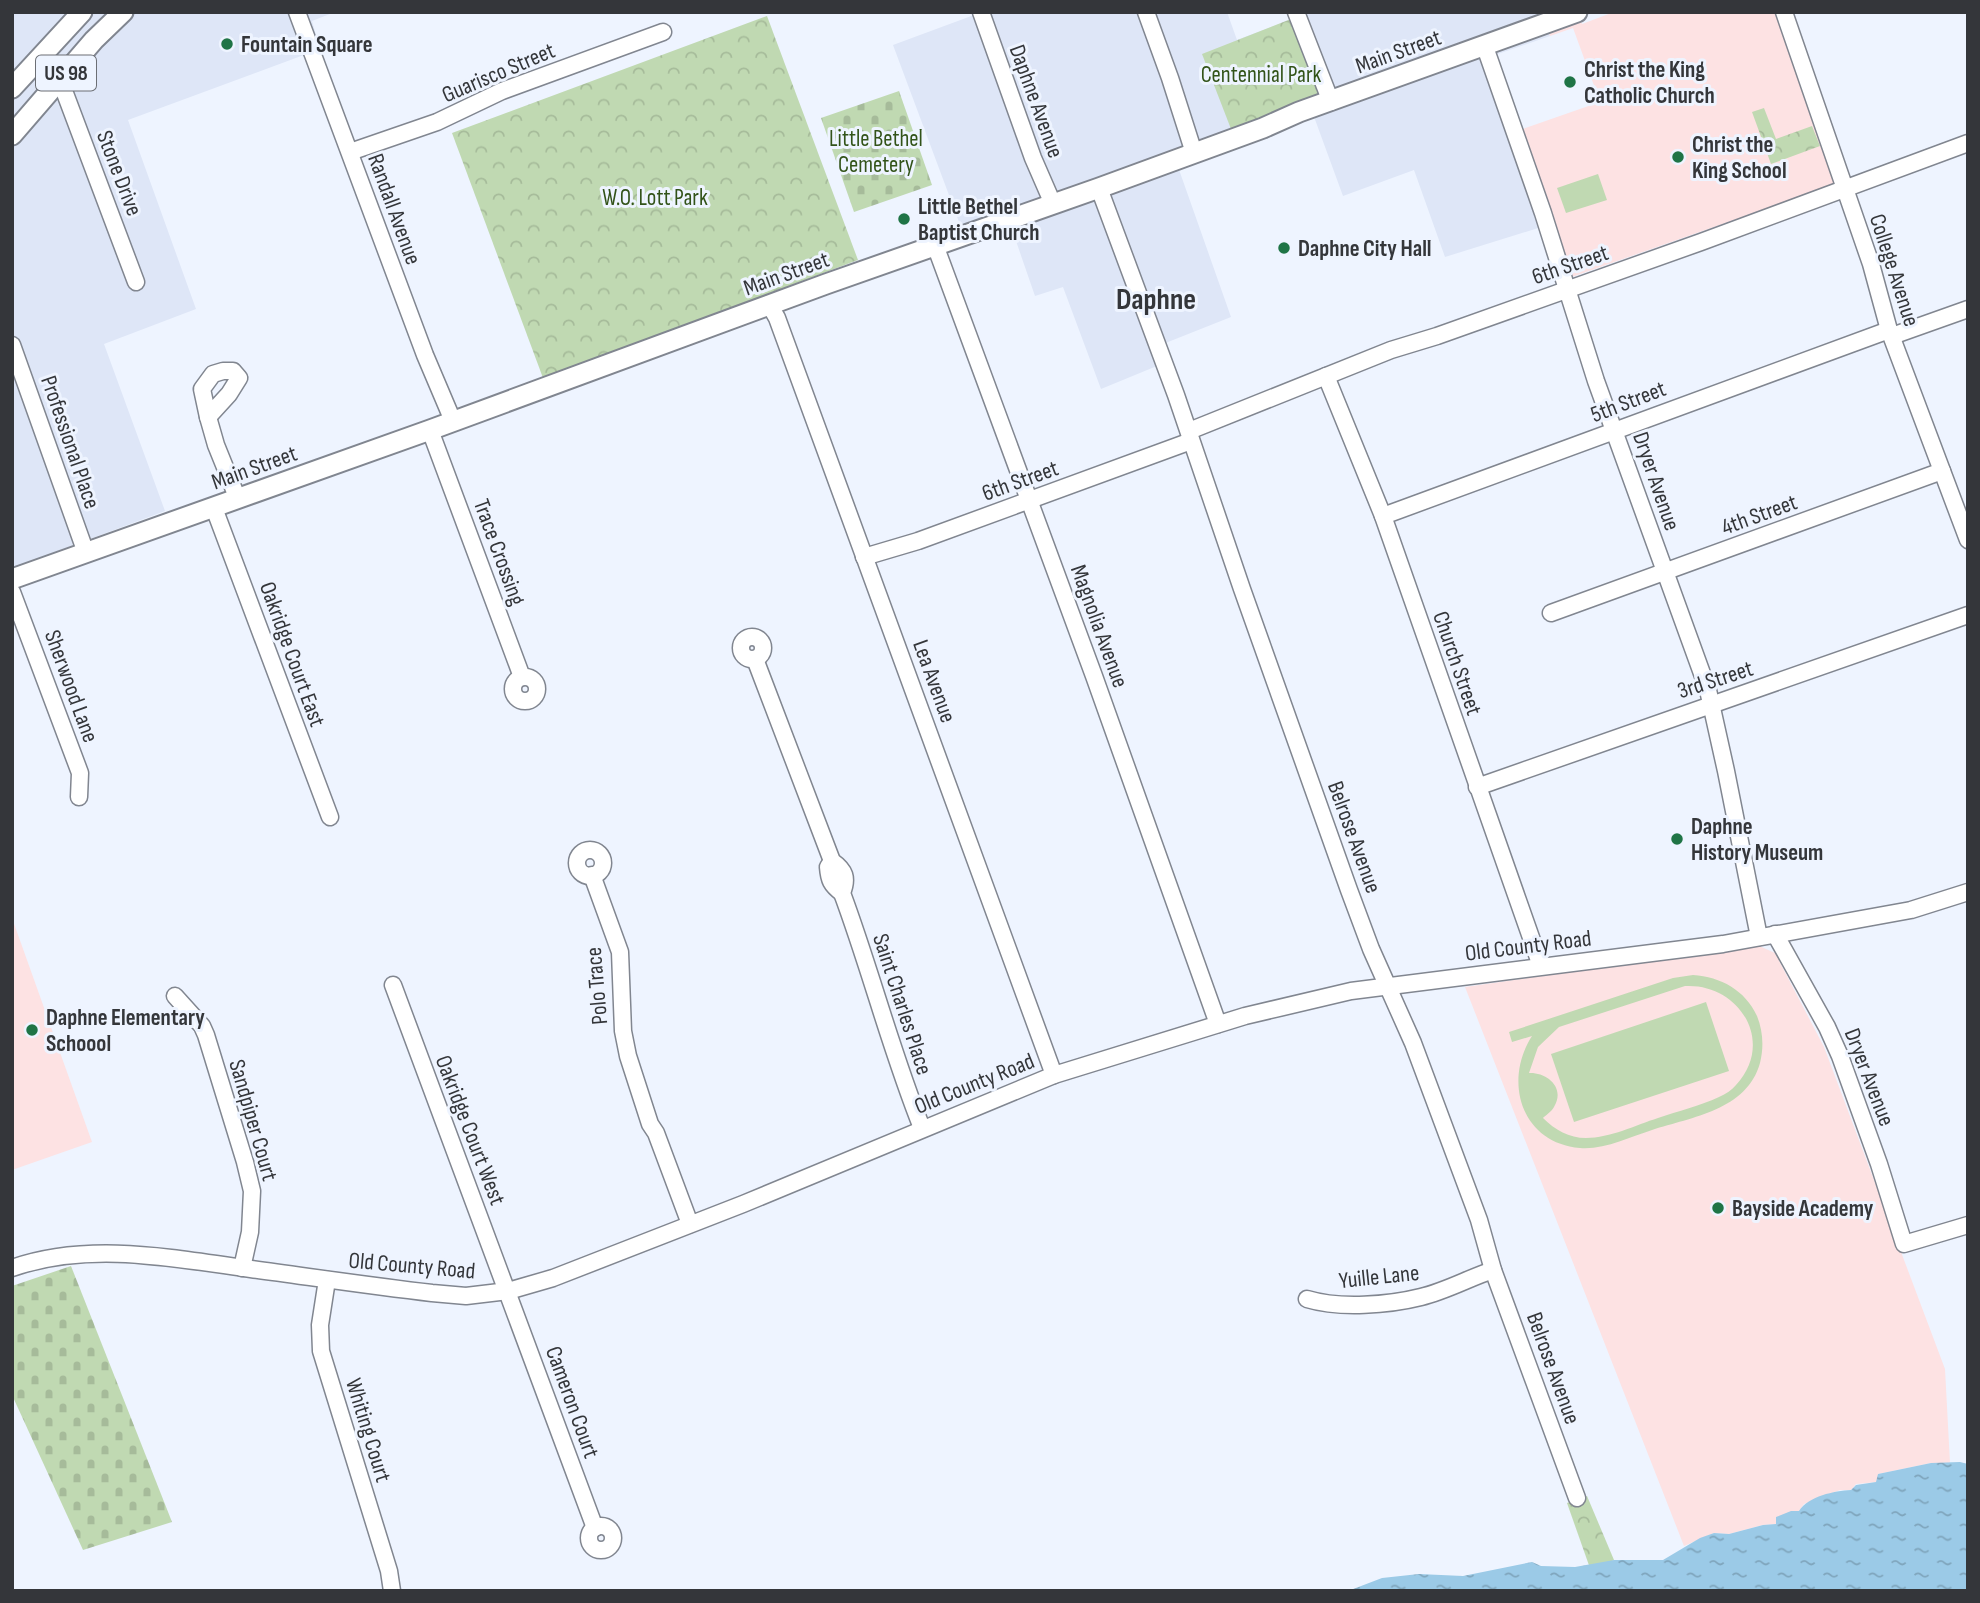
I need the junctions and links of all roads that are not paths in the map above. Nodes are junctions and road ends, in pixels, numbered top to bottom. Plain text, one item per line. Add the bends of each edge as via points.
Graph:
1 (82, 12) edge
2 (122, 12) edge
3 (297, 12) edge
4 (981, 12) edge
5 (1146, 12) edge
6 (1296, 12) edge
7 (1577, 12) edge
8 (1784, 12) edge
9 (663, 32) dead end
10 (1485, 47) junction
11 (60, 80) junction
12 (12, 88) edge
13 (1331, 102) junction
14 (12, 135) edge
15 (1968, 143) edge
16 (350, 152) junction
17 (1195, 153) junction
18 (1100, 188) junction
19 (1844, 188) junction
20 (1054, 204) junction
21 (935, 245) junction
22 (136, 282) dead end
23 (1566, 288) junction
24 (769, 304) junction
25 (1968, 309) edge
26 (1891, 333) junction
27 (12, 345) edge
28 (1326, 376) junction
29 (208, 417) dead end
30 (453, 421) junction
31 (1616, 431) junction
32 (432, 436) junction
33 (1190, 436) junction
34 (1942, 471) junction
35 (237, 497) junction
36 (1030, 500) junction
37 (214, 508) junction
38 (1383, 516) junction
39 (1968, 540) edge
40 (86, 553) junction
41 (864, 557) junction
42 (1664, 570) junction
43 (12, 579) edge
44 (12, 592) edge
45 (1551, 613) dead end
46 (1968, 615) edge
47 (755, 659) dead end
48 (522, 677) dead end
49 (1712, 703) junction
50 (1477, 787) junction
51 (79, 797) dead end
52 (330, 817) dead end
53 (592, 875) dead end
54 (1968, 892) edge
55 (1767, 935) junction
56 (1541, 966) junction
57 (393, 985) dead end
58 (1389, 986) junction
59 (175, 996) dead end
60 (1218, 1024) junction
61 (1054, 1075) junction
62 (922, 1128) junction
63 (691, 1224) junction
64 (1968, 1225) edge
65 (12, 1268) edge
66 (242, 1268) junction
67 (1493, 1270) junction
68 (327, 1280) junction
69 (508, 1291) junction
70 (1307, 1299) dead end
71 (1577, 1498) dead end
72 (595, 1528) dead end
73 (392, 1591) edge

1 - 12 main road, US 98
2 - 11 main road, US 98
3 - 16 street, Randall Avenue
4 - 20 street, Daphne Avenue
5 - 17 street
6 - 13 street
7 - 10 main road, Main Street
8 - 19 street, College Avenue
9 - 16 street, Guarisco Street
10 - 13 main road, Main Street
10 - 23 street, Dryer Avenue
11 - 14 main road, US 98
11 - 22 street, Stone Drive
13 - 17 main road, Main Street
15 - 19 street, 6th Street
16 - 30 street, Randall Avenue
17 - 18 main road, Main Street
18 - 20 main road, Main Street
18 - 33 street, Belrose Avenue
19 - 23 street, 6th Street
19 - 26 street, College Avenue
20 - 21 main road, Main Street
21 - 24 main road, Main Street
21 - 36 street, Magnolia Avenue
23 - 28 street, 6th Street
23 - 31 street, Dryer Avenue
24 - 30 main road, Main Street
24 - 41 street, Lea Avenue
25 - 26 street, 5th Street
26 - 31 street, 5th Street
26 - 34 street, College Avenue
27 - 40 street, Professional Place
28 - 33 street, 6th Street
28 - 38 street, Church Street
29 - 35 street
30 - 32 main road, Main Street
31 - 38 street, 5th Street
31 - 42 street, Dryer Avenue
32 - 35 main road, Main Street
32 - 48 street, Trace Crossing
33 - 36 street, 6th Street
33 - 58 street, Belrose Avenue via 1349,890
34 - 39 street, College Avenue
34 - 42 street, 4th Street
35 - 37 main road, Main Street
36 - 41 street, 6th Street
36 - 60 street, Magnolia Avenue
37 - 40 main road, Main Street
37 - 52 street, Oakridge Court East
38 - 50 street, Church Street
40 - 43 main road, Main Street
41 - 61 street, Lea Avenue
42 - 45 street, 4th Street
42 - 49 street, Dryer Avenue
44 - 51 street, Sherwood Lane via 80,773
46 - 49 street, 3rd Street
47 - 62 street, Saint Charles Place via 832,861 845,875 842,892
49 - 50 street, 3rd Street
49 - 55 street, Dryer Avenue
50 - 56 street, Church Street
53 - 63 street, Polo Trace via 620,952 628,1056
54 - 55 street, Old County Road via 1911,910
55 - 56 street, Old County Road
55 - 64 street, Dryer Avenue via 1828,1027 1904,1244
56 - 58 street, Old County Road
57 - 69 street, Oakridge Court West
58 - 60 street, Old County Road
58 - 67 street, Belrose Avenue via 1479,1220
59 - 66 street, Sandpiper Court via 206,1035 245,1162 252,1212
60 - 61 street, Old County Road
61 - 62 street, Old County Road
62 - 63 street, Old County Road
63 - 69 street, Old County Road
65 - 66 street, Old County Road via 55,1255 99,1252
66 - 68 street, Old County Road
67 - 70 street, Yuille Lane via 1408,1300 1341,1305
67 - 71 street, Belrose Avenue
68 - 69 street, Old County Road via 466,1296
68 - 73 street, Whiting Court via 321,1351
69 - 72 street, Cameron Court

